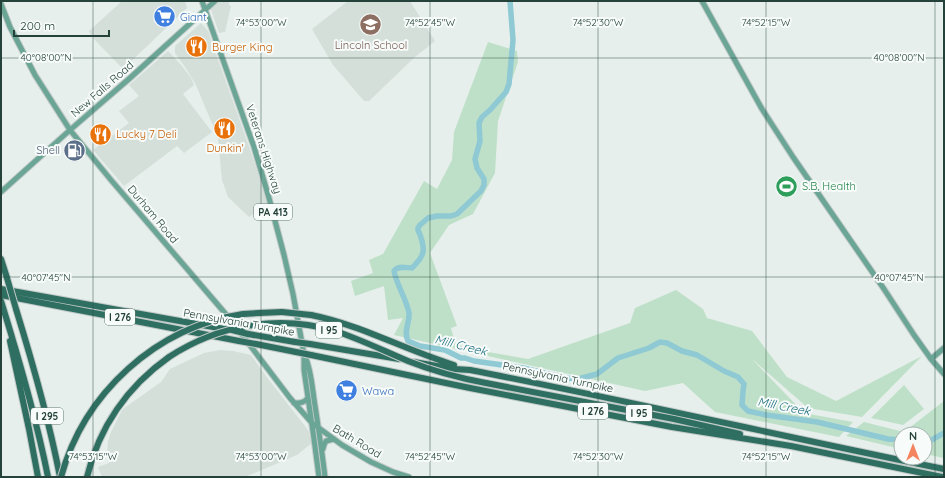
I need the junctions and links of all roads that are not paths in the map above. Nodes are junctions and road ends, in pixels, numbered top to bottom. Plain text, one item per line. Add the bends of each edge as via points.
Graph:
1 (202, 1) edge
2 (215, 1) edge
3 (702, 1) edge
4 (1, 4) edge
5 (205, 10) junction
6 (70, 130) junction
7 (1, 192) edge
8 (1, 259) edge
9 (1, 290) edge
10 (1, 295) edge
11 (2, 304) edge
12 (5, 314) junction
13 (944, 348) edge
14 (304, 354) junction
15 (931, 359) junction
16 (470, 370) junction
17 (944, 374) edge
18 (308, 398) junction
19 (294, 403) junction
20 (312, 423) junction
21 (319, 428) junction
22 (334, 439) junction
23 (791, 446) junction
24 (322, 456) junction
25 (944, 468) edge
26 (38, 477) edge
27 (48, 477) edge
28 (60, 477) edge
29 (87, 477) edge
30 (319, 477) edge
31 (325, 477) edge
32 (409, 477) edge
33 (942, 477) edge

1 - 5 main road, Veterans Highway / PA 413
2 - 5 main road, New Falls Road
3 - 15 main road via 762,110
4 - 6 main road, Durham Road via 35,75
5 - 6 main road, New Falls Road
5 - 14 main road, Veterans Highway / PA 413 via 249,130 268,193 291,283
6 - 7 main road, New Falls Road
6 - 19 main road, Durham Road via 230,319
8 - 28 highway, I 295, bridge via 43,398
9 - 16 highway, Pennsylvania Turnpike / I 276, bridge
10 - 23 highway, Pennsylvania Turnpike / I 276, bridge via 672,427
11 - 12 highway, I 295
12 - 26 highway
12 - 27 highway, I 295 via 31,401
13 - 15 main road
14 - 18 main road, Veterans Highway / PA 413
14 - 21 main road, Veterans Highway / PA 413 via 308,363
15 - 17 main road
16 - 25 highway, Pennsylvania Turnpike / I 95
16 - 28 highway, I 95, bridge via 420,354 340,322 311,315 266,312 223,318 180,333 132,364 104,393 88,415 78,432
18 - 19 main road via 302,403
18 - 20 main road, Veterans Highway / PA 413
19 - 20 main road, Durham Road
20 - 21 main road, Bath Road
20 - 30 main road, Veterans Highway / PA 413
21 - 22 main road, Bath Road
21 - 24 main road, Veterans Highway / PA 413
22 - 24 main road via 325,443
22 - 32 main road, Bath Road via 371,462
23 - 29 highway, I 95, bridge via 686,422 456,376 423,366 334,331 314,326 275,323 258,324 216,334 184,348 157,366 116,410 93,456
23 - 33 highway, Pennsylvania Turnpike / I 95
24 - 31 main road, Veterans Highway / PA 413

